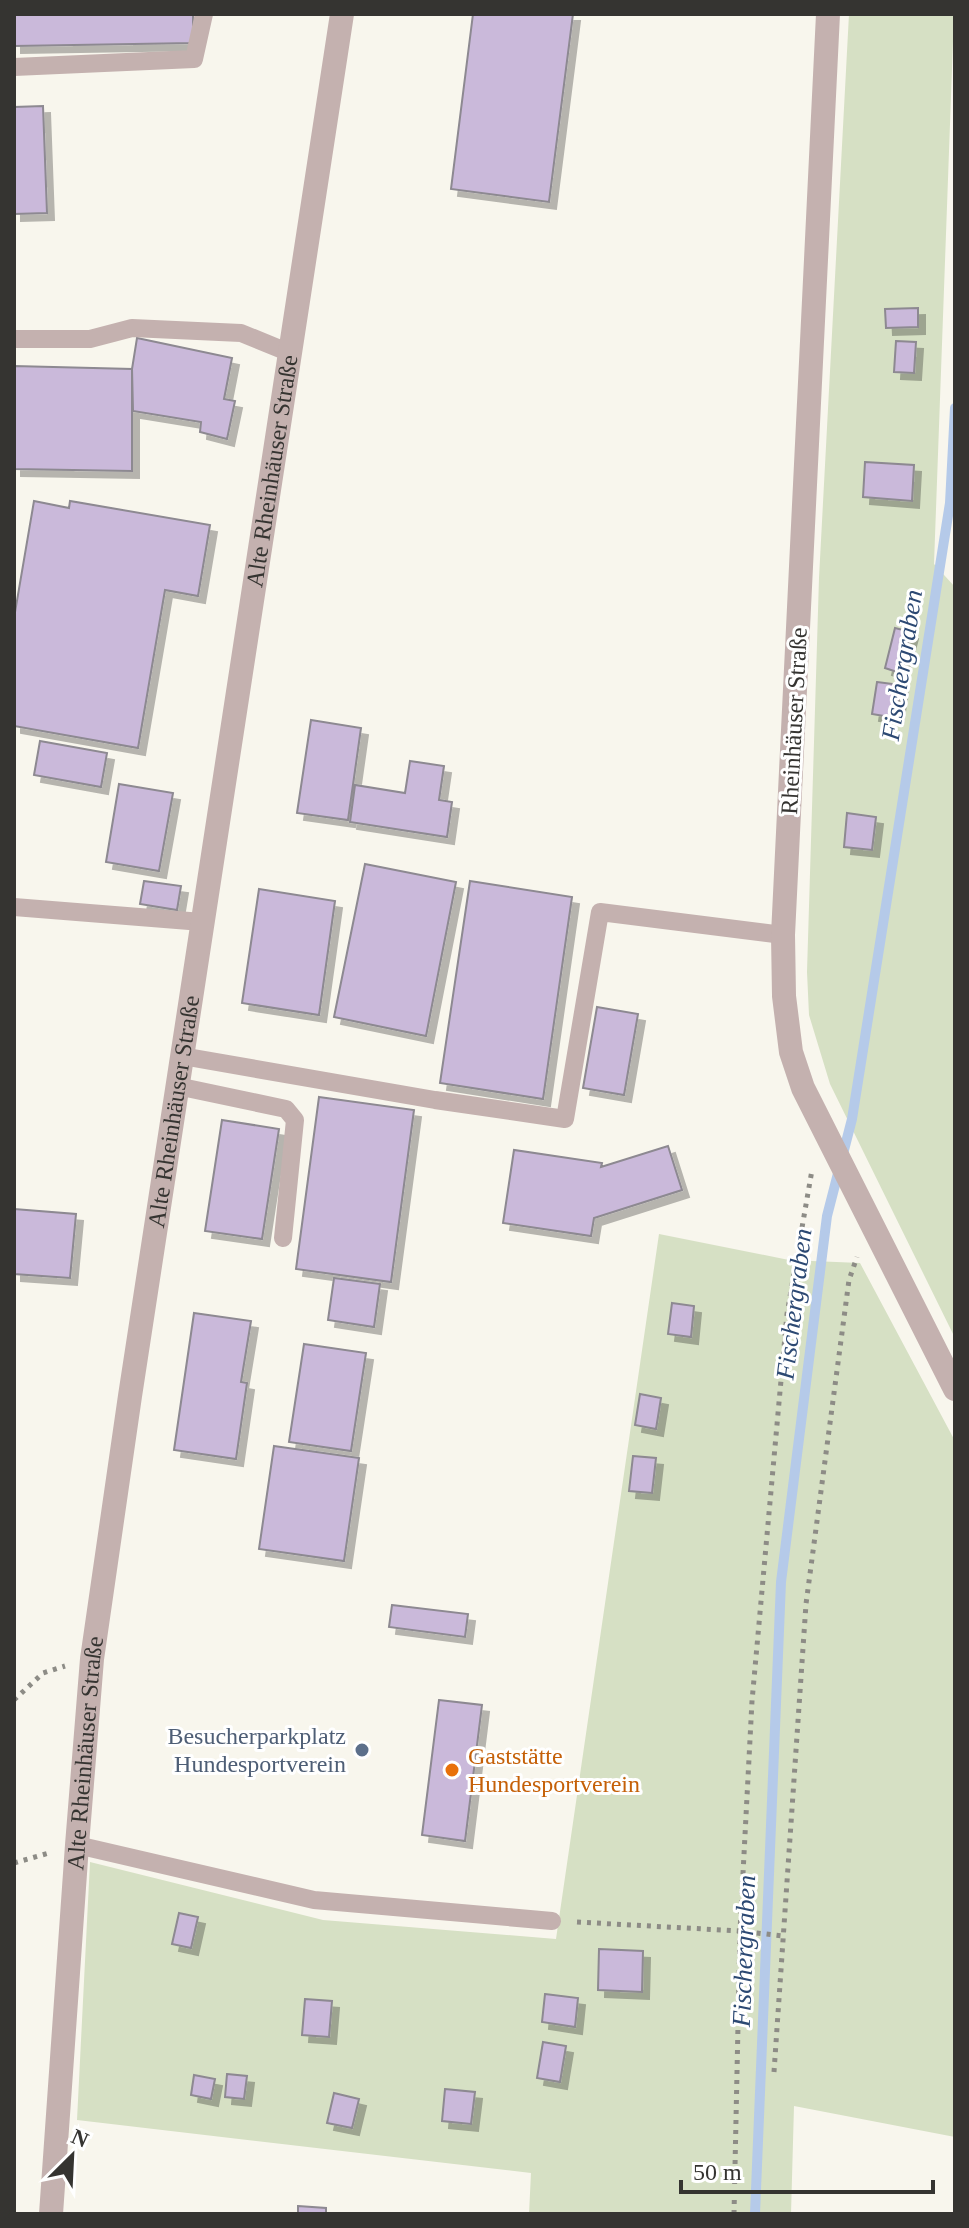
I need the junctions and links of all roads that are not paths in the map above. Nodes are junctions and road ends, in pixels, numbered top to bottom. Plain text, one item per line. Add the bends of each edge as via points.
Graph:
1 (204, 14) edge
2 (342, 14) edge
3 (828, 14) edge
4 (14, 67) edge
5 (14, 339) edge
6 (290, 353) junction
7 (14, 907) edge
8 (202, 922) junction
9 (783, 935) junction
10 (182, 1056) junction
11 (177, 1086) junction
12 (283, 1238) dead end
13 (955, 1389) edge
14 (77, 1845) junction
15 (552, 1921) road end
16 (51, 2214) edge

1 - 4 lane via 194,59
2 - 6 street, Alte Rheinhäuser Straße
3 - 9 street, Rheinhäuser Straße
5 - 6 lane via 90,339 132,328 241,333
6 - 8 street, Alte Rheinhäuser Straße
7 - 8 lane
8 - 10 street, Alte Rheinhäuser Straße
9 - 10 lane via 600,912 565,1119
9 - 13 street, Rheinhäuser Straße via 791,1052 803,1088
10 - 11 street, Alte Rheinhäuser Straße
11 - 12 lane via 286,1109 295,1120
11 - 14 street, Alte Rheinhäuser Straße via 92,1659
14 - 15 lane via 314,1900
14 - 16 street, Alte Rheinhäuser Straße

